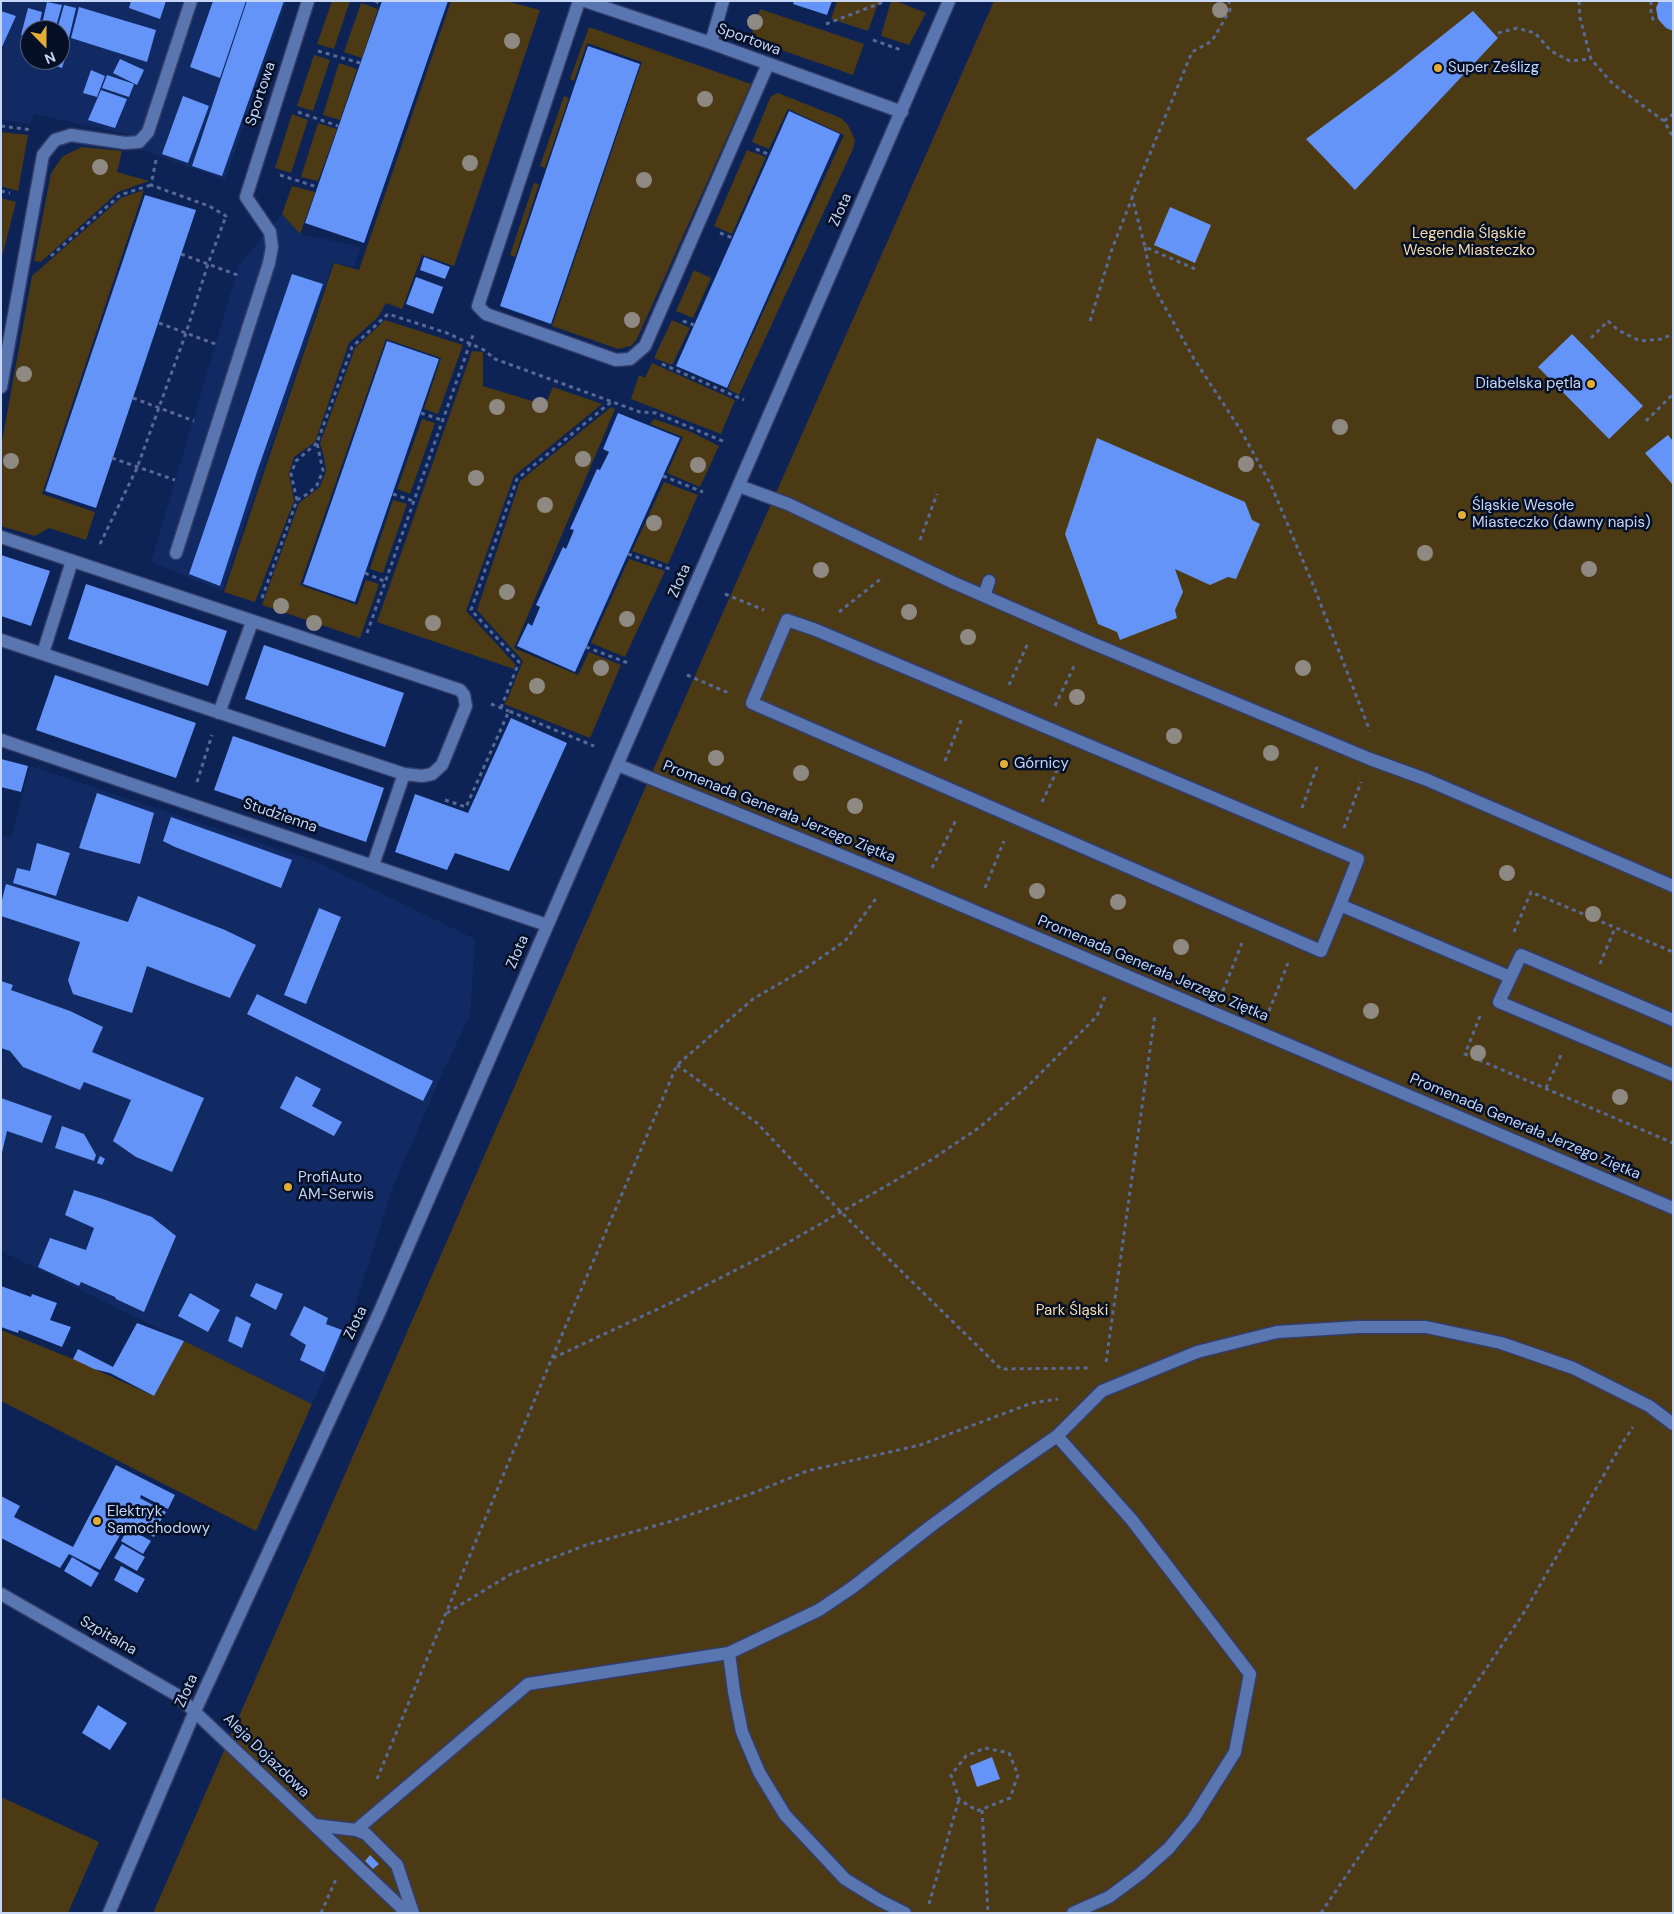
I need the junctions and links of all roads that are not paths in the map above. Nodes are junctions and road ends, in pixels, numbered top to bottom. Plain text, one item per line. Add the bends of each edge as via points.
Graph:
1 (191, 1) edge
2 (308, 1) edge
3 (579, 1) edge
4 (585, 1) edge
5 (724, 1) edge
6 (949, 1) edge
7 (711, 43) junction
8 (768, 64) junction
9 (902, 112) junction
10 (1, 387) edge
11 (738, 486) junction
12 (1, 537) edge
13 (176, 552) dead end
14 (72, 561) junction
15 (989, 581) dead end
16 (984, 596) junction
17 (252, 622) junction
18 (1, 640) edge
19 (43, 653) junction
20 (220, 713) junction
21 (1, 740) edge
22 (618, 765) junction
23 (404, 774) junction
24 (374, 865) junction
25 (1673, 886) edge
26 (1340, 905) junction
27 (547, 925) junction
28 (1510, 976) junction
29 (1673, 1020) edge
30 (1673, 1075) edge
31 (1673, 1208) edge
32 (1673, 1424) edge
33 (1057, 1436) junction
34 (1, 1594) edge
35 (728, 1653) junction
36 (195, 1712) junction
37 (314, 1825) junction
38 (356, 1830) junction
39 (108, 1913) edge
40 (406, 1913) edge
41 (413, 1913) edge
42 (905, 1913) edge
43 (1073, 1913) edge

1 - 10 street via 148,132 139,142 72,135 55,140 43,155
2 - 13 street, Sportowa via 246,197 270,232 272,247
3 - 8 street via 478,306 486,314 616,360 630,359 645,346
4 - 7 street, Sportowa
5 - 7 street
6 - 9 street, Złota
7 - 8 street, Sportowa
8 - 9 street, Sportowa
9 - 11 street, Złota
11 - 16 street via 788,504
11 - 22 street, Złota
12 - 14 street
14 - 17 street
14 - 19 street
15 - 16 street
16 - 25 street
17 - 20 street
17 - 23 street via 460,690 466,706 442,766 432,774
18 - 19 street
19 - 20 street
20 - 23 street
21 - 24 street, Studzienna
22 - 27 street, Złota
22 - 31 street, Promenada Generała Jerzego Ziętka via 922,888
23 - 24 street
24 - 27 street, Studzienna
26 - 26 street via 1321,951 752,703 787,620 1358,859
26 - 28 street
27 - 36 street, Złota via 379,1313
28 - 29 street via 1522,955
28 - 30 street via 1499,1002
32 - 33 street via 1649,1406 1573,1368 1501,1343 1426,1326 1359,1327 1277,1332 1197,1352 1102,1391
33 - 35 street via 819,1610
33 - 43 street via 1131,1519 1250,1674 1235,1752 1193,1819 1169,1848 1140,1874 1109,1897
34 - 36 street, Szpitalna via 177,1695
35 - 38 street via 528,1684
35 - 42 street via 742,1732 759,1772 785,1815 845,1879
36 - 37 street, Aleja Dojazdowa
36 - 39 street, Złota
37 - 38 street
37 - 40 street, Aleja Dojazdowa
38 - 41 street via 366,1834 398,1865

